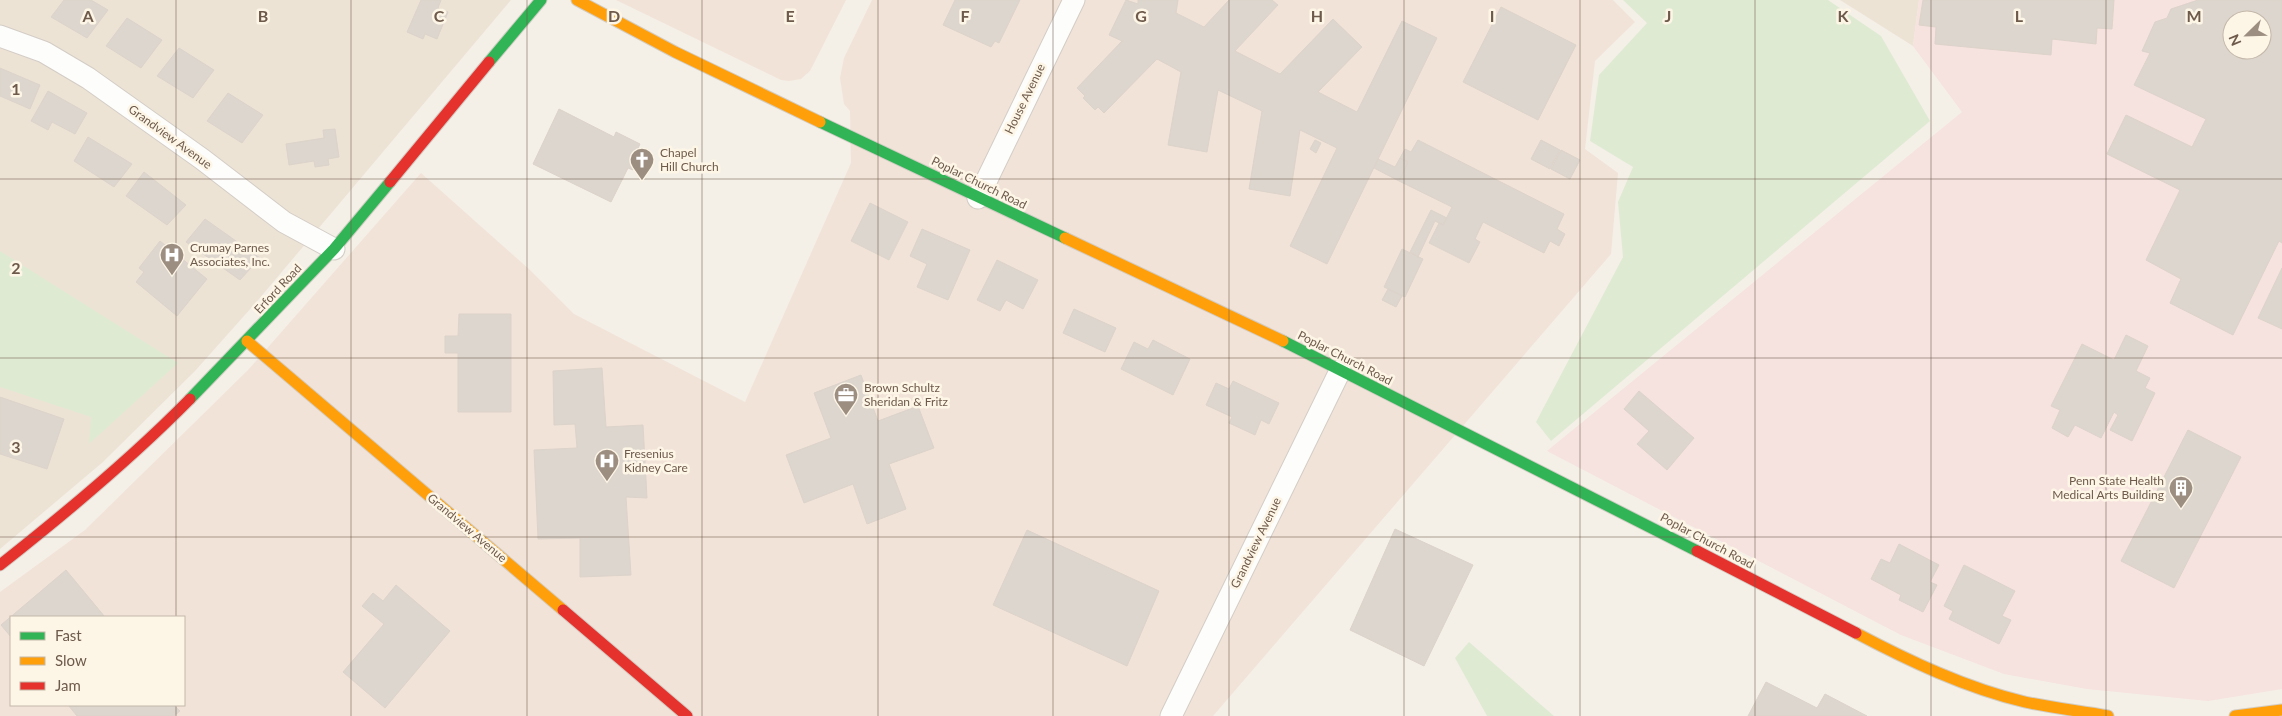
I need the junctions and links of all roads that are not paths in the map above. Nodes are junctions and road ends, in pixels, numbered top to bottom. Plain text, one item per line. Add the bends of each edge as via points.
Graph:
1 (541, 0) edge
2 (577, 0) edge
3 (1074, 0) edge
4 (0, 36) edge
5 (978, 198) junction
6 (334, 249) junction
7 (247, 341) junction
8 (1340, 371) junction
9 (0, 565) edge
10 (2282, 710) edge
11 (687, 716) edge
12 (1171, 716) edge
13 (2108, 716) edge
14 (2235, 716) edge

1 - 6 street, Erford Road
2 - 5 street, Poplar Church Road via 676,52
3 - 5 street, House Avenue
4 - 6 street, Grandview Avenue via 44,52 88,78 284,222
5 - 8 street, Poplar Church Road
6 - 7 street, Erford Road
7 - 9 street, Erford Road via 149,440
7 - 11 street, Grandview Avenue
8 - 12 street, Grandview Avenue
8 - 13 street, Poplar Church Road via 1924,667 2025,702
10 - 14 street

